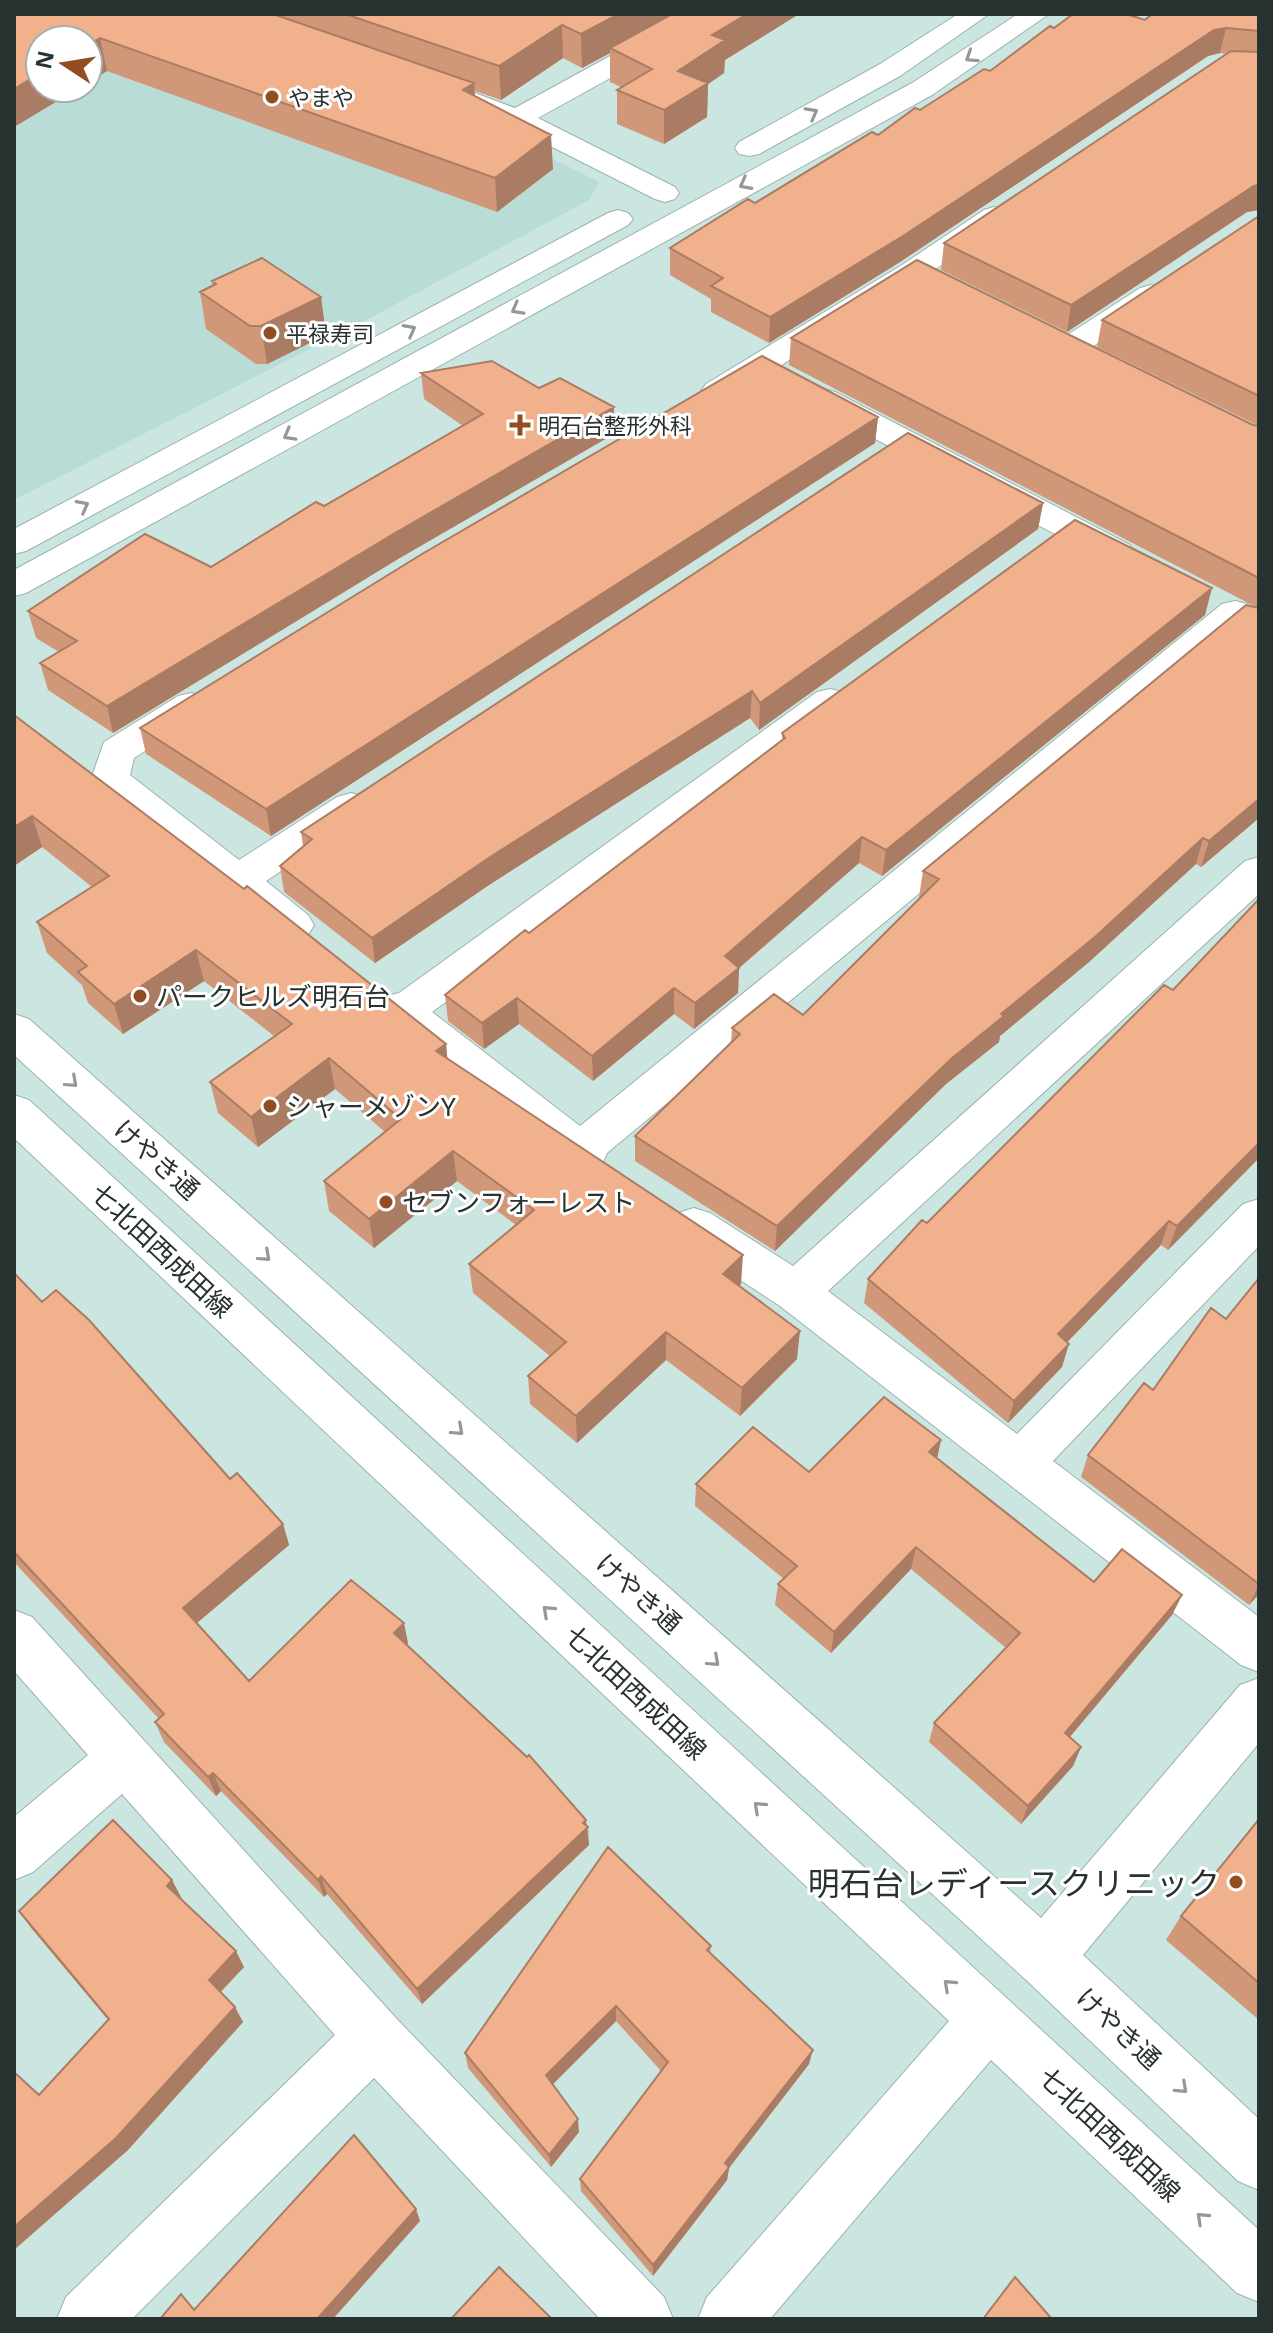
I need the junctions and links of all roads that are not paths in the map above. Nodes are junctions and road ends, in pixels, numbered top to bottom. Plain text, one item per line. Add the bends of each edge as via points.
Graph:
1 (706, 14) edge
2 (976, 14) edge
3 (1036, 14) edge
4 (431, 88) edge
5 (517, 118) junction
6 (692, 179) junction
7 (1028, 193) edge
8 (1171, 280) edge
9 (1041, 334) edge
10 (782, 377) junction
11 (693, 405) edge
12 (14, 543) edge
13 (1152, 570) edge
14 (14, 585) edge
15 (1234, 611) edge
16 (863, 677) edge
17 (224, 685) edge
18 (384, 784) edge
19 (1259, 871) edge
20 (237, 881) junction
21 (320, 946) edge
22 (367, 983) edge
23 (403, 1011) junction
24 (14, 1030) edge
25 (14, 1112) edge
26 (579, 1151) junction
27 (618, 1176) edge
28 (669, 1209) edge
29 (1259, 1217) edge
30 (796, 1292) junction
31 (1020, 1463) junction
32 (14, 1634) edge
33 (1259, 1648) edge
34 (1259, 1703) edge
35 (125, 1757) junction
36 (14, 1853) edge
37 (1044, 1958) junction
38 (987, 2021) junction
39 (375, 2037) junction
40 (1259, 2160) edge
41 (1259, 2271) edge
42 (88, 2319) edge
43 (642, 2319) edge
44 (729, 2319) edge

1 - 5 street
6 -> 2 street via 890,70
3 -> 14 street via 922,89
4 - 5 street
5 - 6 street
12 -> 6 street
7 - 10 street via 927,278
8 - 9 street via 1083,355
10 - 11 street
10 - 13 street via 891,450 1055,538
15 - 26 street
16 - 23 street
17 - 20 street via 117,751 110,779
18 - 20 street
19 - 30 street
20 - 21 street
22 - 23 street
23 - 26 street
24 -> 37 street, けやき通
38 -> 25 street, 七北田西成田線
26 - 27 street
28 - 30 street
29 - 31 street
30 - 31 street
31 - 33 street
32 - 35 street
34 - 37 street
35 - 36 street
35 - 39 street
37 -> 40 street, けやき通
41 -> 38 street, 七北田西成田線
38 - 44 street
39 - 42 street
39 - 43 street

